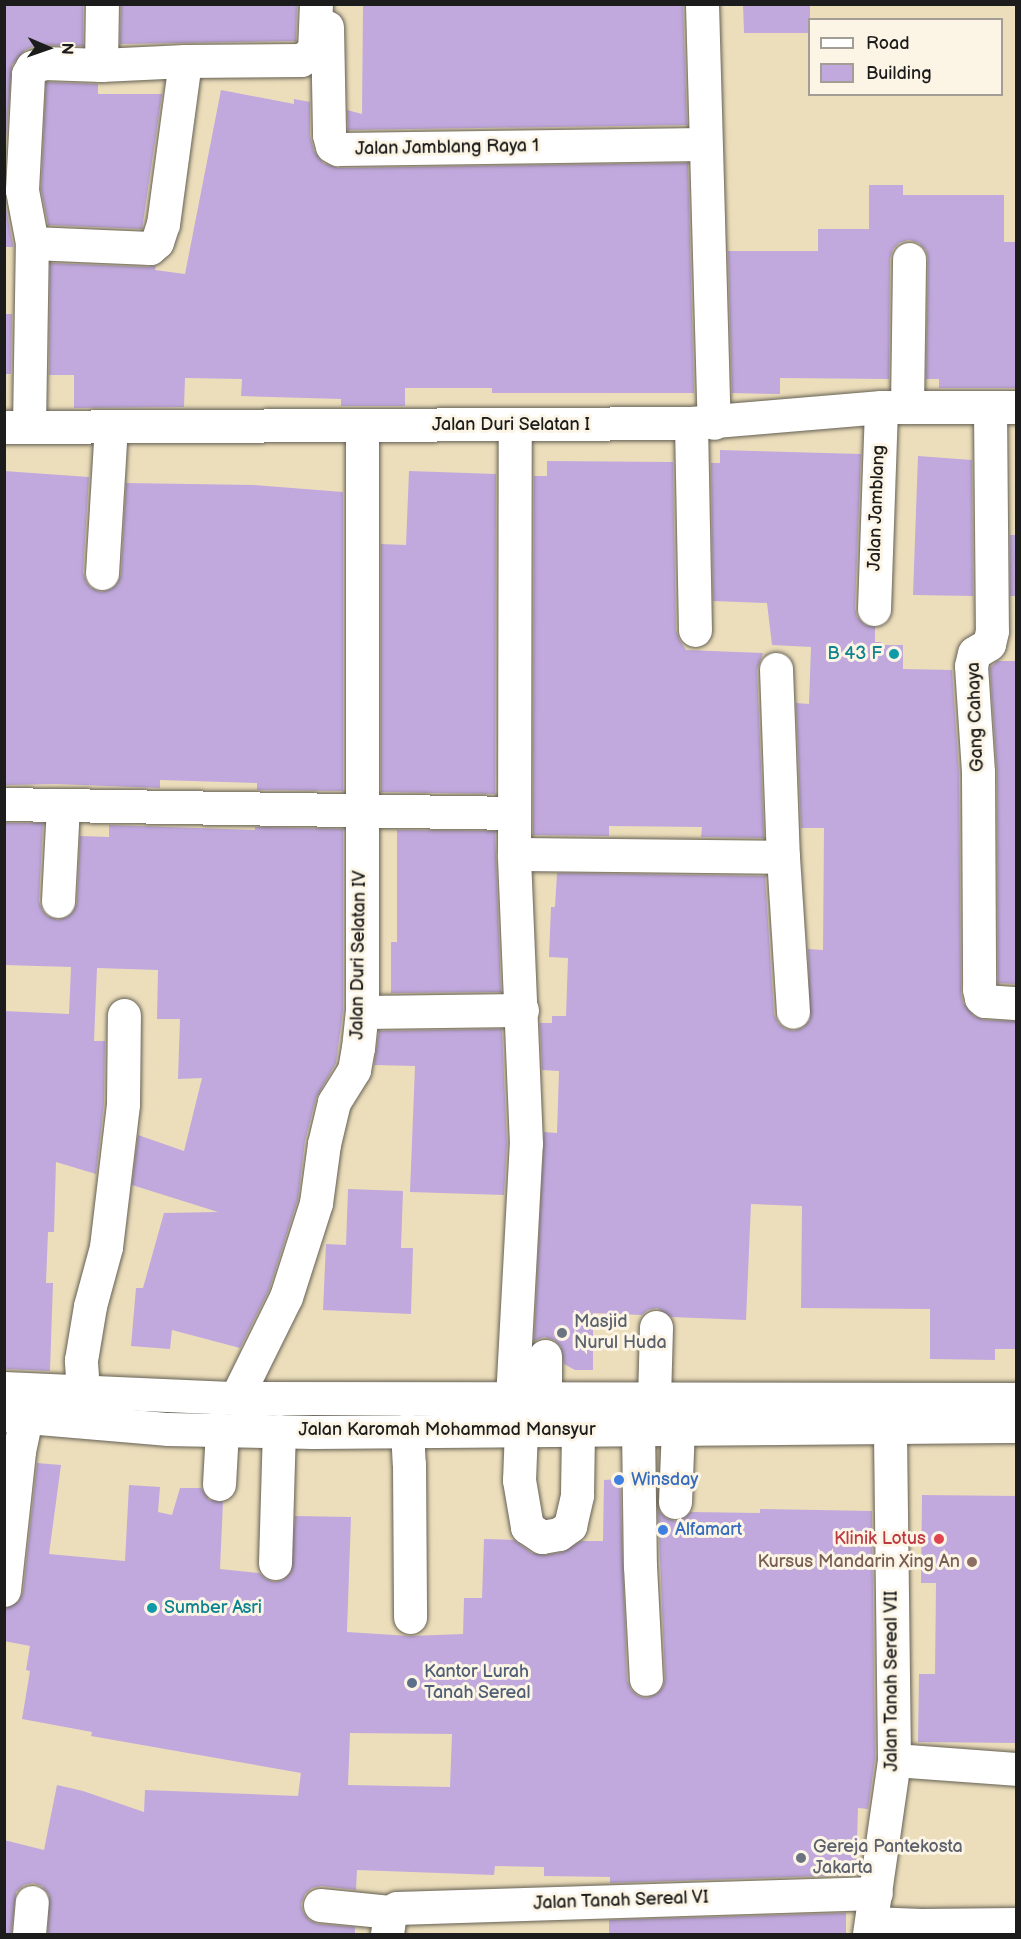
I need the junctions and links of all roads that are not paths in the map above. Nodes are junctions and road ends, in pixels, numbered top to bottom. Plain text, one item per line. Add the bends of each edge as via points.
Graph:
1 (102, 4) edge
2 (316, 4) edge
3 (327, 4) edge
4 (702, 4) edge
5 (185, 61) junction
6 (101, 65) junction
7 (705, 144) junction
8 (14, 193) edge
9 (32, 243) junction
10 (909, 259) dead end
11 (894, 407) junction
12 (1003, 408) edge
13 (703, 423) junction
14 (362, 425) junction
15 (111, 426) junction
16 (515, 426) junction
17 (16, 427) edge
18 (102, 573) dead end
19 (874, 609) dead end
20 (695, 630) dead end
21 (776, 669) dead end
22 (4, 804) edge
23 (63, 805) junction
24 (360, 811) junction
25 (514, 813) junction
26 (514, 854) junction
27 (783, 858) junction
28 (58, 901) dead end
29 (1017, 1003) edge
30 (522, 1010) junction
31 (362, 1012) junction
32 (793, 1012) dead end
33 (124, 1015) dead end
34 (656, 1327) dead end
35 (545, 1356) dead end
36 (4, 1388) edge
37 (83, 1391) junction
38 (236, 1398) junction
39 (545, 1399) junction
40 (1017, 1399) edge
41 (890, 1412) junction
42 (517, 1414) junction
43 (406, 1415) junction
44 (15, 1416) edge
45 (656, 1421) junction
46 (1017, 1426) edge
47 (578, 1429) junction
48 (222, 1430) junction
49 (279, 1431) junction
50 (219, 1484) dead end
51 (665, 1502) dead end
52 (275, 1563) dead end
53 (4, 1590) edge
54 (410, 1617) dead end
55 (646, 1679) dead end
56 (894, 1760) junction
57 (1017, 1769) edge
58 (32, 1902) dead end
59 (320, 1905) dead end
60 (872, 1917) edge
61 (388, 1923) edge
62 (1017, 1924) edge
63 (29, 1935) edge

1 - 6 street
2 - 5 street via 314,51 301,60
3 - 7 street, Jalan Jamblang Raya 1 via 328,135 332,146 339,150
4 - 7 street
5 - 6 street
5 - 9 street via 163,224 157,242 150,248
6 - 8 street via 44,63 32,67
7 - 13 street
8 - 9 street
9 - 17 street
10 - 11 street, Jalan Jamblang
11 - 12 street, Jalan Duri Selatan I
11 - 13 street, Jalan Duri Selatan I
11 - 19 street, Jalan Jamblang
12 - 29 street, Gang Cahaya via 992,632 989,644 974,653 971,666 978,772 979,989 985,1001
13 - 16 street, Jalan Duri Selatan I
13 - 20 street
14 - 15 street, Jalan Duri Selatan I
14 - 16 street, Jalan Duri Selatan I
14 - 24 street, Jalan Duri Selatan IV
15 - 17 street, Jalan Duri Selatan I
15 - 18 street
16 - 25 street
21 - 27 street
22 - 23 street
23 - 24 street
23 - 28 street
24 - 25 street
24 - 31 street, Jalan Duri Selatan IV
25 - 26 street
26 - 27 street
26 - 30 street
27 - 32 street
30 - 31 street
30 - 42 street via 526,1143
31 - 38 street, Jalan Duri Selatan IV via 354,1070 334,1102 316,1203 289,1287
33 - 37 street via 123,1104 106,1247 81,1353
34 - 45 street
35 - 39 street
36 - 37 street, Jalan Karomah Mohammad Mansyur
37 - 38 street, Jalan Karomah Mohammad Mansyur
38 - 43 street, Jalan Karomah Mohammad Mansyur
39 - 42 street, Jalan Karomah Mohammad Mansyur
39 - 45 street, Jalan Karomah Mohammad Mansyur
40 - 41 street
41 - 45 street, Jalan Karomah Mohammad Mansyur
41 - 46 street
41 - 56 street, Jalan Tanah Sereal VII
42 - 43 street, Jalan Karomah Mohammad Mansyur
42 - 47 street, Jalan Karomah Mohammad Mansyur
42 - 47 street via 519,1480 527,1527 542,1537 559,1534 570,1526 577,1495
43 - 49 street, Jalan Karomah Mohammad Mansyur
43 - 54 street
44 - 48 street, Jalan Karomah Mohammad Mansyur via 168,1430
44 - 53 street via 16,1474
45 - 47 street, Jalan Karomah Mohammad Mansyur
45 - 51 street
45 - 55 street via 640,1566
48 - 49 street, Jalan Karomah Mohammad Mansyur
48 - 50 street
49 - 52 street
56 - 57 street
56 - 60 street, Jalan Tanah Sereal VII
58 - 63 street
59 - 61 street, Jalan Tanah Sereal VI
60 - 61 street, Jalan Tanah Sereal VI via 397,1908
60 - 62 street, Jalan Tanah Sereal VI via 921,1925

